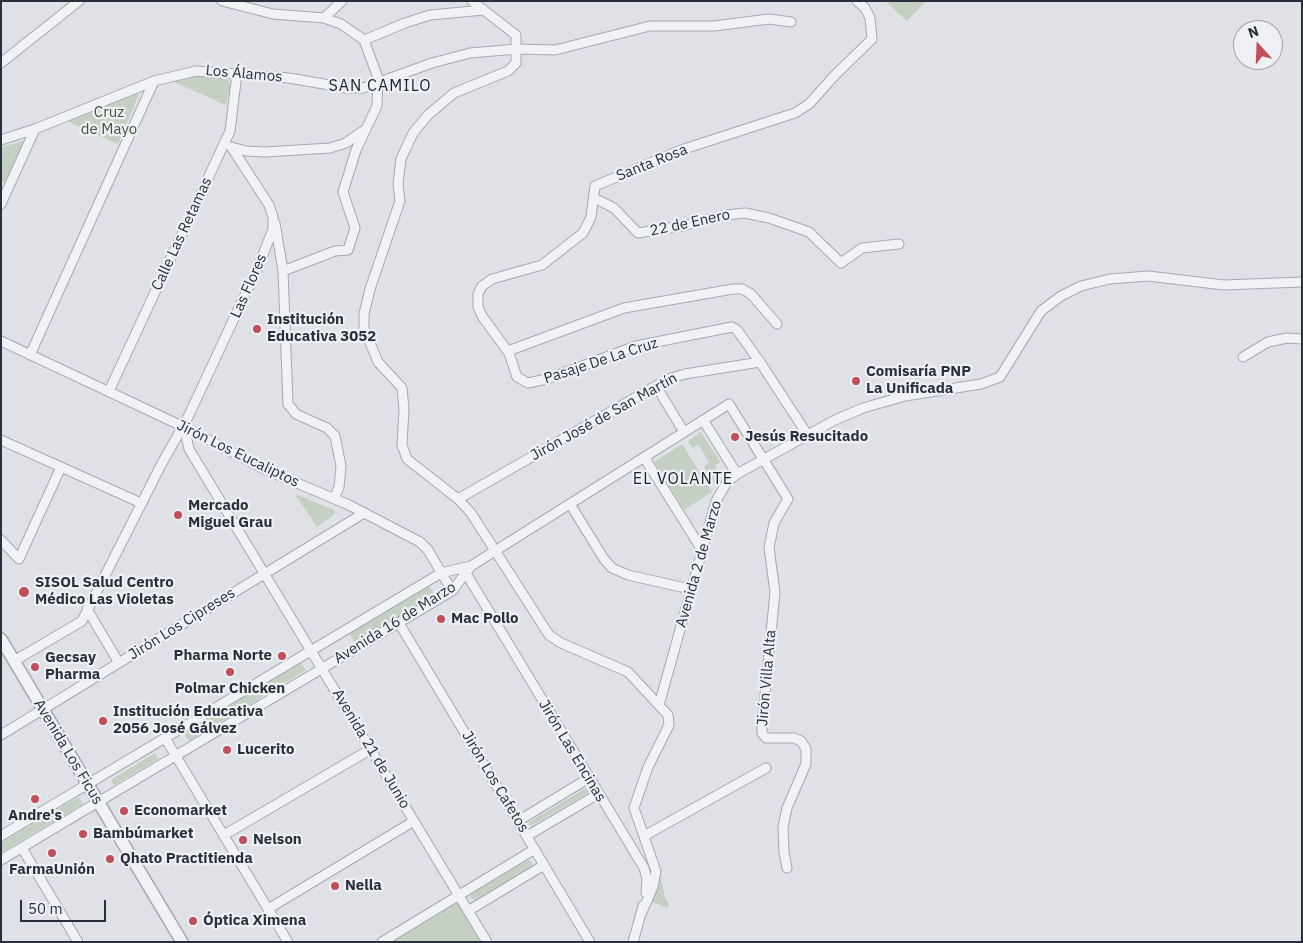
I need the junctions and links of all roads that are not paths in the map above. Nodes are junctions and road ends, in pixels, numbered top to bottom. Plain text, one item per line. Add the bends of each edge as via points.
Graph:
1 (79, 1) edge
2 (222, 1) edge
3 (342, 1) edge
4 (472, 1) edge
5 (857, 1) edge
6 (484, 10) junction
7 (324, 18) junction
8 (791, 22) dead end
9 (364, 40) junction
10 (517, 49) junction
11 (1, 63) edge
12 (237, 72) junction
13 (154, 81) junction
14 (377, 84) junction
15 (34, 129) junction
16 (366, 129) junction
17 (1, 140) edge
18 (228, 146) junction
19 (594, 198) junction
20 (1, 204) edge
21 (274, 217) junction
22 (899, 244) dead end
23 (283, 271) junction
24 (1302, 282) edge
25 (777, 324) dead end
26 (1302, 339) edge
27 (1, 341) edge
28 (508, 351) junction
29 (30, 354) junction
30 (1243, 357) dead end
31 (760, 362) junction
32 (656, 386) junction
33 (109, 391) junction
34 (703, 420) junction
35 (184, 427) junction
36 (684, 432) junction
37 (808, 434) junction
38 (1, 440) edge
39 (644, 457) junction
40 (764, 458) junction
41 (61, 467) junction
42 (737, 474) junction
43 (334, 499) junction
44 (458, 499) junction
45 (141, 503) junction
46 (570, 504) junction
47 (364, 513) junction
48 (1, 540) edge
49 (496, 550) junction
50 (702, 550) junction
51 (466, 569) junction
52 (265, 573) junction
53 (441, 573) junction
54 (690, 589) junction
55 (452, 591) junction
56 (87, 609) junction
57 (399, 623) junction
58 (1, 639) edge
59 (312, 650) junction
60 (14, 660) junction
61 (119, 663) junction
62 (322, 667) junction
63 (659, 705) junction
64 (43, 709) junction
65 (1, 734) edge
66 (165, 738) junction
67 (371, 749) junction
68 (176, 755) junction
69 (766, 768) dead end
70 (589, 778) junction
71 (87, 784) junction
72 (598, 794) junction
73 (98, 802) junction
74 (414, 821) junction
75 (518, 821) junction
76 (224, 835) junction
77 (1, 836) edge
78 (527, 836) junction
79 (644, 836) junction
80 (22, 848) junction
81 (535, 850) junction
82 (1, 860) edge
83 (544, 865) junction
84 (788, 868) dead end
85 (459, 895) junction
86 (268, 909) junction
87 (468, 911) junction
88 (642, 912) junction
89 (78, 942) edge
90 (182, 942) edge
91 (288, 942) edge
92 (382, 942) edge
93 (487, 942) edge
94 (590, 942) edge
95 (633, 942) edge

1 - 11 street
2 - 7 street via 273,14
3 - 7 street
4 - 6 street
5 - 19 street, Santa Rosa via 870,18 872,40 805,108 681,150 598,184
6 - 9 street via 430,15
6 - 10 street via 515,34
7 - 9 street via 346,26
8 - 10 street, Los Álamos via 769,19 714,26 650,26 554,50
9 - 14 street
10 - 14 street, Los Álamos via 458,56
10 - 44 street via 517,61 513,67 454,93 413,133 399,165 400,202 364,314 365,334 376,358 402,388 404,454
12 - 13 street, Los Álamos via 196,71
12 - 14 street, Los Álamos via 347,88
12 - 18 street, Calle Las Retamas
13 - 15 street, Los Álamos
13 - 29 street
14 - 16 street via 377,106
15 - 17 street, Los Álamos
15 - 20 street
16 - 18 street via 346,143 330,148 265,152
16 - 23 street via 343,192 355,228 348,250 335,250
18 - 21 street
18 - 33 street, Calle Las Retamas
19 - 22 street, 22 de Enero via 610,205 641,233 746,213 809,232 842,263 866,247
19 - 28 street, Santa Rosa via 585,230 556,255 535,269 492,279 479,290 480,313
21 - 23 street
21 - 35 street, Las Flores via 273,229 259,265
23 - 43 street via 288,404 296,414 327,428 335,436 341,466
24 - 37 street, Avenida 2 de Marzo via 1224,285 1148,276 1110,279 1080,286 1041,310 1000,377 981,384 873,404
25 - 28 street via 752,294 733,289 624,308
26 - 30 street via 1268,342
27 - 29 street, Jirón Los Eucaliptos
28 - 31 street, Pasaje De La Cruz via 518,379 535,383 636,346 730,326 737,330
29 - 33 street, Jirón Los Eucaliptos
31 - 32 street, Jirón José de San Martín via 679,375
31 - 37 street, Pasaje De La Cruz
32 - 36 street
32 - 44 street, Jirón José de San Martín
33 - 35 street, Jirón Los Eucaliptos
34 - 36 street
34 - 40 street via 726,405 732,406
34 - 42 street
35 - 43 street, Jirón Los Eucaliptos via 266,470
35 - 45 street, Las Flores
35 - 52 street, Avenida 21 de Junio via 189,449
36 - 39 street
37 - 40 street, Avenida 2 de Marzo
38 - 41 street
39 - 46 street
39 - 50 street
40 - 42 street, Avenida 2 de Marzo
40 - 84 street, Jirón Villa Alta via 788,498 774,523 768,548 775,592 762,729 766,738 798,739 805,745 807,754 784,819 783,845
41 - 45 street
41 - 48 street via 19,559
42 - 50 street, Avenida 2 de Marzo via 719,494
43 - 47 street, Jirón Los Eucaliptos
44 - 49 street
45 - 56 street, Las Flores
46 - 49 street
46 - 54 street via 604,559 617,571
47 - 52 street, Jirón Los Cipreses
47 - 53 street, Jirón Los Eucaliptos via 424,546
49 - 51 street
49 - 63 street via 551,637 624,670
50 - 54 street, Avenida 2 de Marzo
51 - 53 street, Avenida 16 de Marzo
51 - 55 street, Avenida 16 de Marzo
51 - 70 street, Jirón Las Encinas
52 - 59 street, Avenida 21 de Junio
52 - 61 street, Jirón Los Cipreses
53 - 55 street, Jirón Los Eucaliptos
53 - 59 street, Avenida 16 de Marzo
54 - 63 street, Avenida 2 de Marzo
55 - 57 street, Avenida 16 de Marzo
56 - 60 street, Las Flores via 82,620
56 - 61 street
57 - 62 street, Avenida 16 de Marzo
57 - 75 street, Jirón Los Cafetos
58 - 60 street, Avenida Los Ficus
59 - 62 street, Avenida 21 de Junio
59 - 66 street, Avenida 16 de Marzo
60 - 64 street, Avenida Los Ficus
61 - 64 street, Jirón Los Cipreses
62 - 67 street, Avenida 21 de Junio
62 - 68 street, Avenida 16 de Marzo
63 - 79 street via 668,715 669,725 648,767 634,808
64 - 65 street, Jirón Los Cipreses
64 - 71 street, Avenida Los Ficus
66 - 68 street
66 - 71 street, Avenida 16 de Marzo
67 - 74 street, Avenida 21 de Junio
67 - 76 street
68 - 73 street, Avenida 16 de Marzo
68 - 76 street
69 - 79 street
70 - 72 street, Jirón Las Encinas
70 - 75 street
71 - 73 street, Avenida Los Ficus
71 - 77 street, Avenida 16 de Marzo
72 - 78 street
72 - 88 street, Jirón Las Encinas via 646,873
73 - 80 street, Avenida 16 de Marzo
73 - 90 street, Avenida Los Ficus
74 - 85 street, Avenida 21 de Junio
74 - 86 street
75 - 78 street, Jirón Los Cafetos
76 - 86 street
78 - 81 street, Jirón Los Cafetos
79 - 88 street via 656,871
80 - 82 street, Avenida 16 de Marzo
80 - 89 street
81 - 83 street, Jirón Los Cafetos
81 - 85 street
83 - 87 street
83 - 94 street, Jirón Los Cafetos
85 - 87 street, Avenida 21 de Junio
85 - 92 street
86 - 91 street
87 - 93 street, Avenida 21 de Junio
88 - 95 street, Jirón Las Encinas

